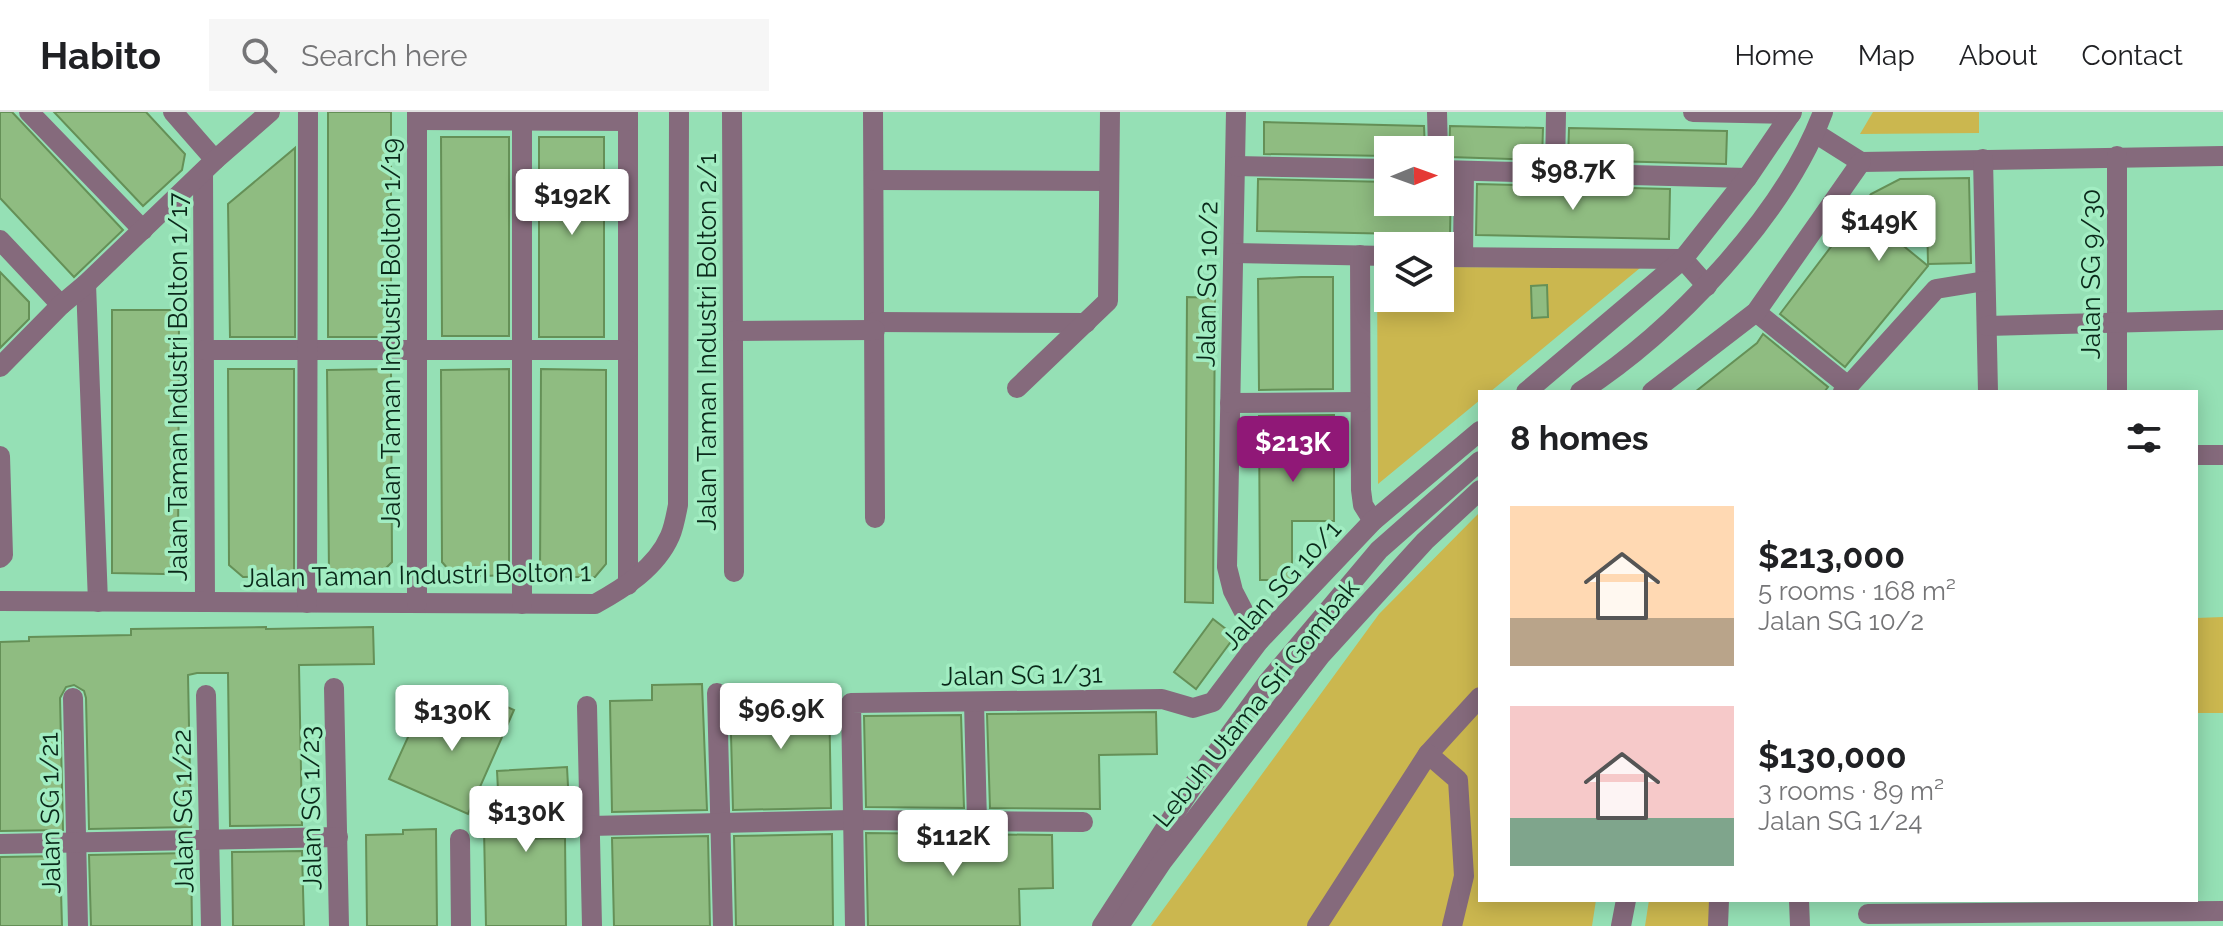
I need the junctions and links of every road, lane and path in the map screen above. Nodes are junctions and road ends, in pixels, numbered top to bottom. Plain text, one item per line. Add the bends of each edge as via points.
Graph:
1 (29, 112) edge
2 (173, 112) edge
3 (270, 112) edge
4 (308, 112) edge
5 (679, 112) edge
6 (732, 112) edge
7 (873, 112) edge
8 (1110, 112) edge
9 (1236, 112) edge
10 (1437, 112) edge
11 (1556, 112) edge
12 (1693, 112) edge
13 (1823, 112) edge
14 (1792, 113) edge
15 (417, 116) edge
16 (522, 116) edge
17 (628, 116) edge
18 (1815, 133) junction
19 (1438, 136) edge
20 (2117, 156) junction
21 (2223, 156) edge
22 (1983, 159) junction
23 (1861, 162) junction
24 (209, 166) junction
25 (1236, 166) junction
26 (1374, 169) edge
27 (1454, 171) edge
28 (1464, 171) junction
29 (1555, 173) junction
30 (1747, 178) junction
31 (874, 180) junction
32 (1109, 181) junction
33 (143, 230) junction
34 (0, 240) edge
35 (1234, 253) junction
36 (1360, 255) junction
37 (1374, 256) edge
38 (1454, 257) edge
39 (1463, 257) junction
40 (1683, 259) junction
41 (1985, 281) junction
42 (86, 284) junction
43 (1707, 286) junction
44 (61, 305) junction
45 (1756, 312) junction
46 (2223, 320) edge
47 (1086, 323) junction
48 (2116, 323) junction
49 (875, 326) junction
50 (1987, 326) junction
51 (733, 331) junction
52 (204, 350) junction
53 (307, 350) junction
54 (417, 350) junction
55 (523, 350) junction
56 (628, 350) junction
57 (0, 367) edge
58 (1017, 388) dead end
59 (1846, 389) edge
60 (1528, 390) edge
61 (1584, 390) edge
62 (1655, 390) edge
63 (1988, 390) edge
64 (2117, 390) edge
65 (1360, 402) junction
66 (1230, 403) junction
67 (1478, 433) edge
68 (2198, 455) edge
69 (2223, 455) edge
70 (0, 456) edge
71 (1478, 463) edge
72 (1478, 492) edge
73 (875, 518) dead end
74 (1373, 521) junction
75 (0, 558) edge
76 (734, 572) dead end
77 (628, 585) junction
78 (0, 601) edge
79 (98, 602) junction
80 (205, 602) junction
81 (307, 603) junction
82 (417, 603) junction
83 (522, 604) junction
84 (1259, 641) junction
85 (334, 688) dead end
86 (717, 693) dead end
87 (206, 695) dead end
88 (73, 698) dead end
89 (1478, 699) edge
90 (974, 702) junction
91 (587, 706) dead end
92 (1193, 708) joint
93 (1428, 754) junction
94 (853, 820) junction
95 (977, 822) junction
96 (1083, 822) dead end
97 (721, 823) junction
98 (590, 826) junction
99 (338, 837) junction
100 (209, 839) junction
101 (460, 839) dead end
102 (76, 842) junction
103 (0, 844) edge
104 (1626, 902) edge
105 (1719, 902) edge
106 (1799, 902) edge
107 (2223, 911) edge
108 (1868, 913) edge
109 (1995, 913) edge
110 (2127, 913) edge
111 (78, 926) edge
112 (211, 926) edge
113 (339, 926) edge
114 (461, 926) edge
115 (592, 926) edge
116 (723, 926) edge
117 (855, 926) edge
118 (1102, 926) edge
119 (1119, 926) edge
120 (1317, 926) edge
121 (1452, 926) edge
122 (1621, 926) edge
123 (1718, 926) edge
124 (1800, 926) edge

1 - 33 street
2 - 24 street
3 - 24 street
4 - 53 street
5 - 77 street, Jalan Taman Industri Bolton 1 via 678,505 670,536
6 - 51 street, Jalan Taman Industri Bolton 2/1
7 - 31 street
8 - 32 street
9 - 25 street, Jalan SG 10/2
10 - 19 street
11 - 29 street
12 - 14 street
13 - 18 street
14 - 30 street
15 - 16 street
15 - 54 street, Jalan Taman Industri Bolton 1/19
16 - 17 street
16 - 55 street
17 - 56 street
18 - 23 street
18 - 43 street via 1776,198
20 - 21 street
20 - 22 street
20 - 48 street, Jalan SG 9/30
22 - 23 street
22 - 41 street
23 - 45 street
24 - 33 street
24 - 52 street, Jalan Taman Industri Bolton 1/17
25 - 26 street
25 - 35 street, Jalan SG 10/2
27 - 28 street
28 - 29 street
28 - 39 street
29 - 30 street
30 - 40 street
31 - 32 street
31 - 49 street
32 - 47 street via 1108,301
33 - 42 street
34 - 44 street
35 - 36 street
35 - 66 street, Jalan SG 10/2
36 - 37 street
36 - 65 street
38 - 39 street
39 - 40 street
40 - 43 street
40 - 60 street
41 - 50 street
41 - 59 street via 1936,289
42 - 44 street
42 - 79 street
43 - 61 street
44 - 57 street
45 - 59 street
45 - 62 street
46 - 48 street
47 - 49 street
47 - 58 street
48 - 50 street
48 - 64 street, Jalan SG 9/30
49 - 51 street
49 - 73 street
50 - 63 street
51 - 76 street, Jalan Taman Industri Bolton 2/1
52 - 53 street
52 - 80 street, Jalan Taman Industri Bolton 1/17
53 - 54 street
53 - 81 street
54 - 55 street
54 - 82 street, Jalan Taman Industri Bolton 1/19
55 - 56 street
55 - 83 street
56 - 77 street
65 - 66 street
65 - 74 street via 1361,490
66 - 84 street, Jalan SG 10/2 via 1228,580
67 - 74 street, Jalan SG 10/1
68 - 69 street
70 - 75 street
71 - 118 street, Lebuh Utama Sri Gombak via 1379,550 1267,683
72 - 119 street, Lebuh Utama Sri Gombak via 1425,541 1321,655
74 - 84 street, Jalan SG 10/1
77 - 83 street, Jalan Taman Industri Bolton 1 via 595,604
78 - 79 street, Jalan Taman Industri Bolton 1
79 - 80 street, Jalan Taman Industri Bolton 1
80 - 81 street, Jalan Taman Industri Bolton 1
81 - 82 street, Jalan Taman Industri Bolton 1
82 - 83 street, Jalan Taman Industri Bolton 1
84 - 92 street, Jalan SG 10/1 via 1213,702
85 - 99 street, Jalan SG 1/23
86 - 97 street
87 - 100 street, Jalan SG 1/22
88 - 102 street, Jalan SG 1/21
89 - 93 street
90 - 92 street, Jalan SG 1/31 via 1162,699
90 - 94 street, Jalan SG 1/31 via 851,703
90 - 95 street
91 - 98 street
93 - 120 street
93 - 121 street via 1458,780 1464,876
94 - 95 street
94 - 97 street
94 - 117 street
95 - 96 street
97 - 98 street
97 - 116 street
98 - 115 street
99 - 100 street
99 - 113 street, Jalan SG 1/23
100 - 102 street
100 - 112 street, Jalan SG 1/22
101 - 114 street
102 - 103 street
102 - 111 street, Jalan SG 1/21
104 - 122 street
105 - 123 street
106 - 124 street
107 - 110 street
108 - 109 street
109 - 110 street

